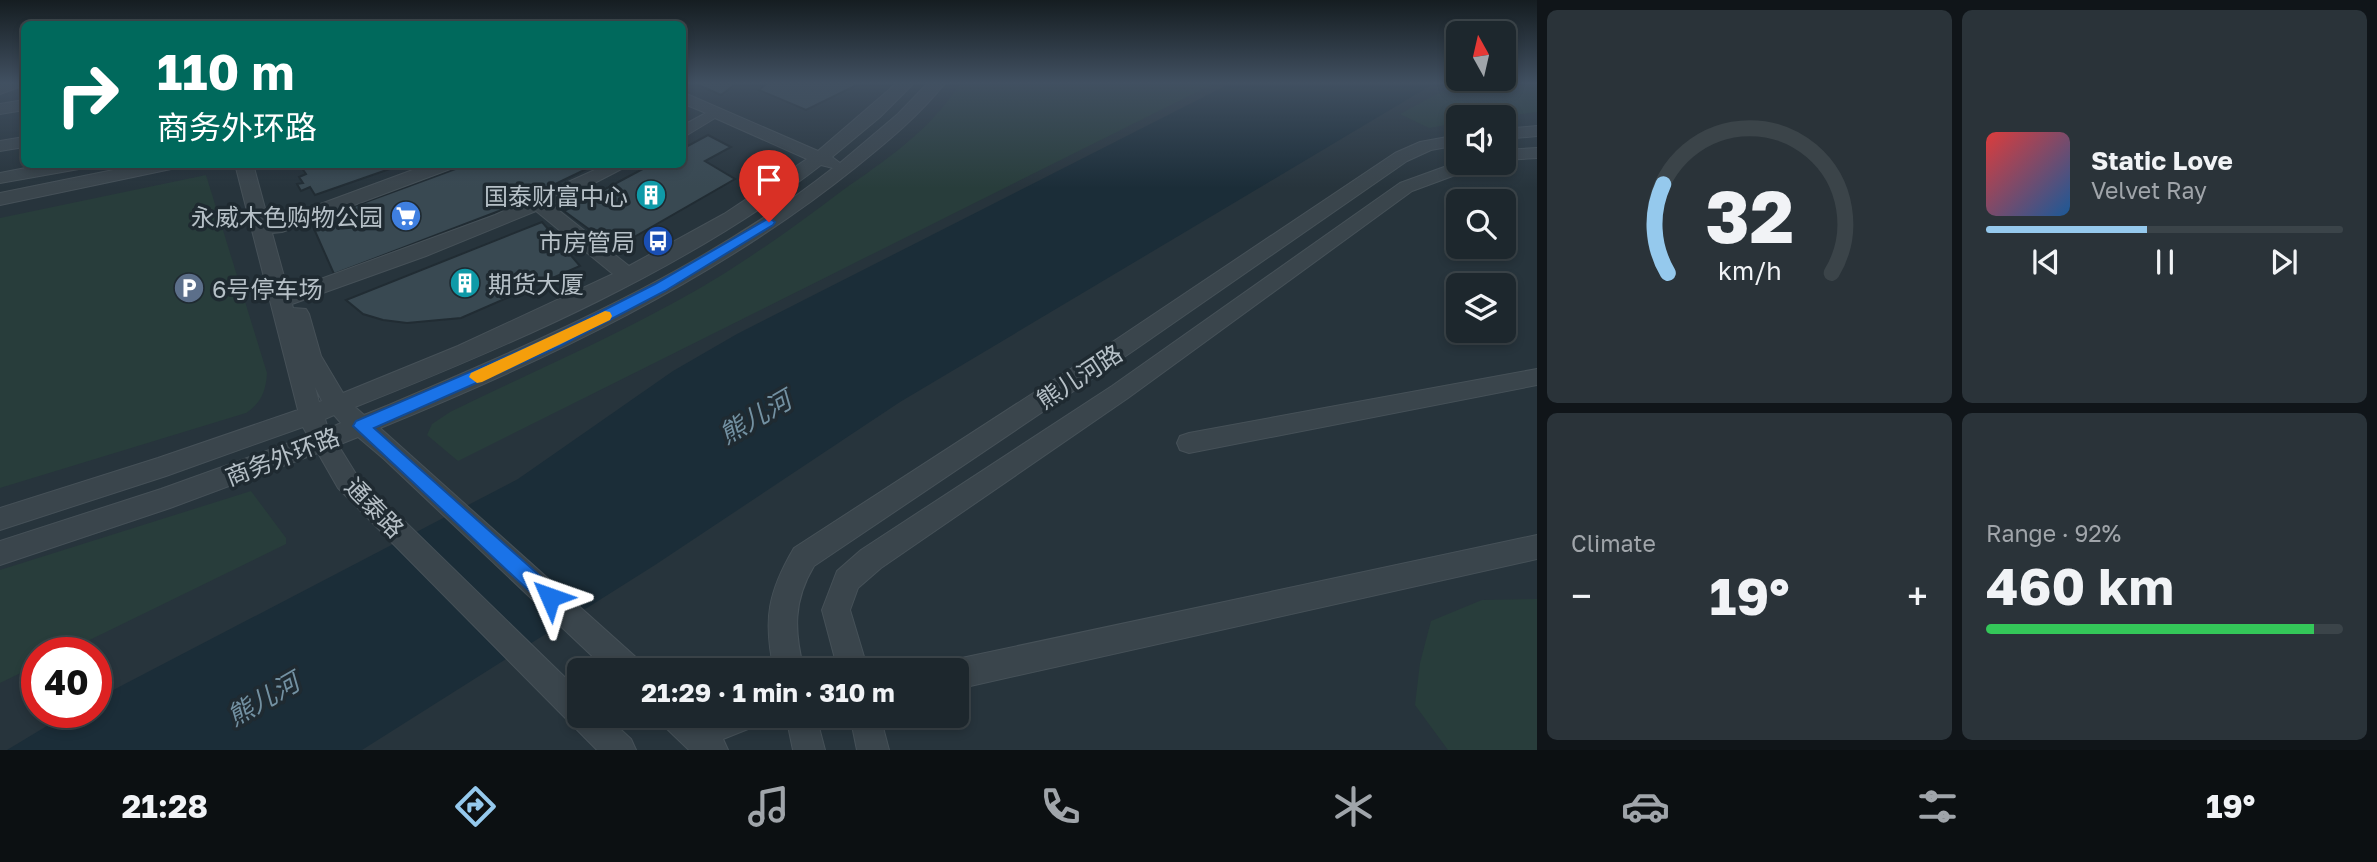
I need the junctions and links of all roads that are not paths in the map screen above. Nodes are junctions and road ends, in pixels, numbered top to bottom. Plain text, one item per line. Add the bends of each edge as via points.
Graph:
1 (705, 118) edge
2 (709, 118) edge
3 (727, 118) edge
4 (869, 118) edge
5 (904, 118) edge
6 (686, 130) edge
7 (1537, 131) edge
8 (1516, 133) edge
9 (21, 142) edge
10 (1446, 142) edge
11 (0, 146) edge
12 (1537, 153) edge
13 (1516, 154) edge
14 (814, 161) junction
15 (56, 168) edge
16 (129, 168) edge
17 (151, 168) edge
18 (245, 168) edge
19 (258, 168) edge
20 (436, 168) edge
21 (615, 168) edge
22 (839, 172) junction
23 (1446, 172) edge
24 (0, 178) edge
25 (0, 194) edge
26 (0, 199) edge
27 (539, 204) junction
28 (275, 228) junction
29 (628, 276) junction
30 (293, 297) junction
31 (1537, 377) edge
32 (339, 404) junction
33 (311, 415) junction
34 (362, 426) junction
35 (324, 441) junction
36 (1189, 443) dead end
37 (347, 481) joint
38 (0, 519) edge
39 (1537, 547) edge
40 (0, 553) edge
41 (615, 658) edge
42 (784, 658) edge
43 (850, 658) edge
44 (969, 671) edge
45 (567, 700) edge
46 (596, 728) edge
47 (689, 728) edge
48 (804, 728) edge
49 (868, 728) edge
50 (620, 750) edge
51 (712, 750) edge
52 (809, 750) edge
53 (873, 750) edge

1 - 6 street
2 - 14 street
3 - 14 street
4 - 14 street, 商务外环路
5 - 22 street, 商务外环路
7 - 8 street
9 - 11 street
10 - 42 street, 熊儿河路 via 1401,157 804,557 788,581 782,608
12 - 13 street
14 - 22 street
14 - 29 street, 商务外环路 via 705,234
15 - 24 street
16 - 25 street
17 - 26 street
18 - 33 street, 通泰路
19 - 28 street, 通泰路
20 - 28 street
21 - 27 street
22 - 34 street, 商务外环路 via 727,249 650,293 543,348
23 - 43 street, 熊儿河路 via 1406,187 1120,392 871,559 847,580 836,610
27 - 29 street
27 - 30 street
28 - 30 street, 通泰路
29 - 32 street, 商务外环路 via 537,321
30 - 32 street, 通泰路 via 310,356
31 - 36 street
32 - 33 street, 商务外环路
32 - 34 street, 通泰路
33 - 35 street, 通泰路
33 - 38 street, 商务外环路
34 - 35 street, 商务外环路
34 - 41 street, 通泰路
35 - 37 street, 通泰路
35 - 40 street, 商务外环路
37 - 45 street, 通泰路
39 - 44 street
46 - 50 street, 通泰路
47 - 51 street
48 - 52 street
49 - 53 street

